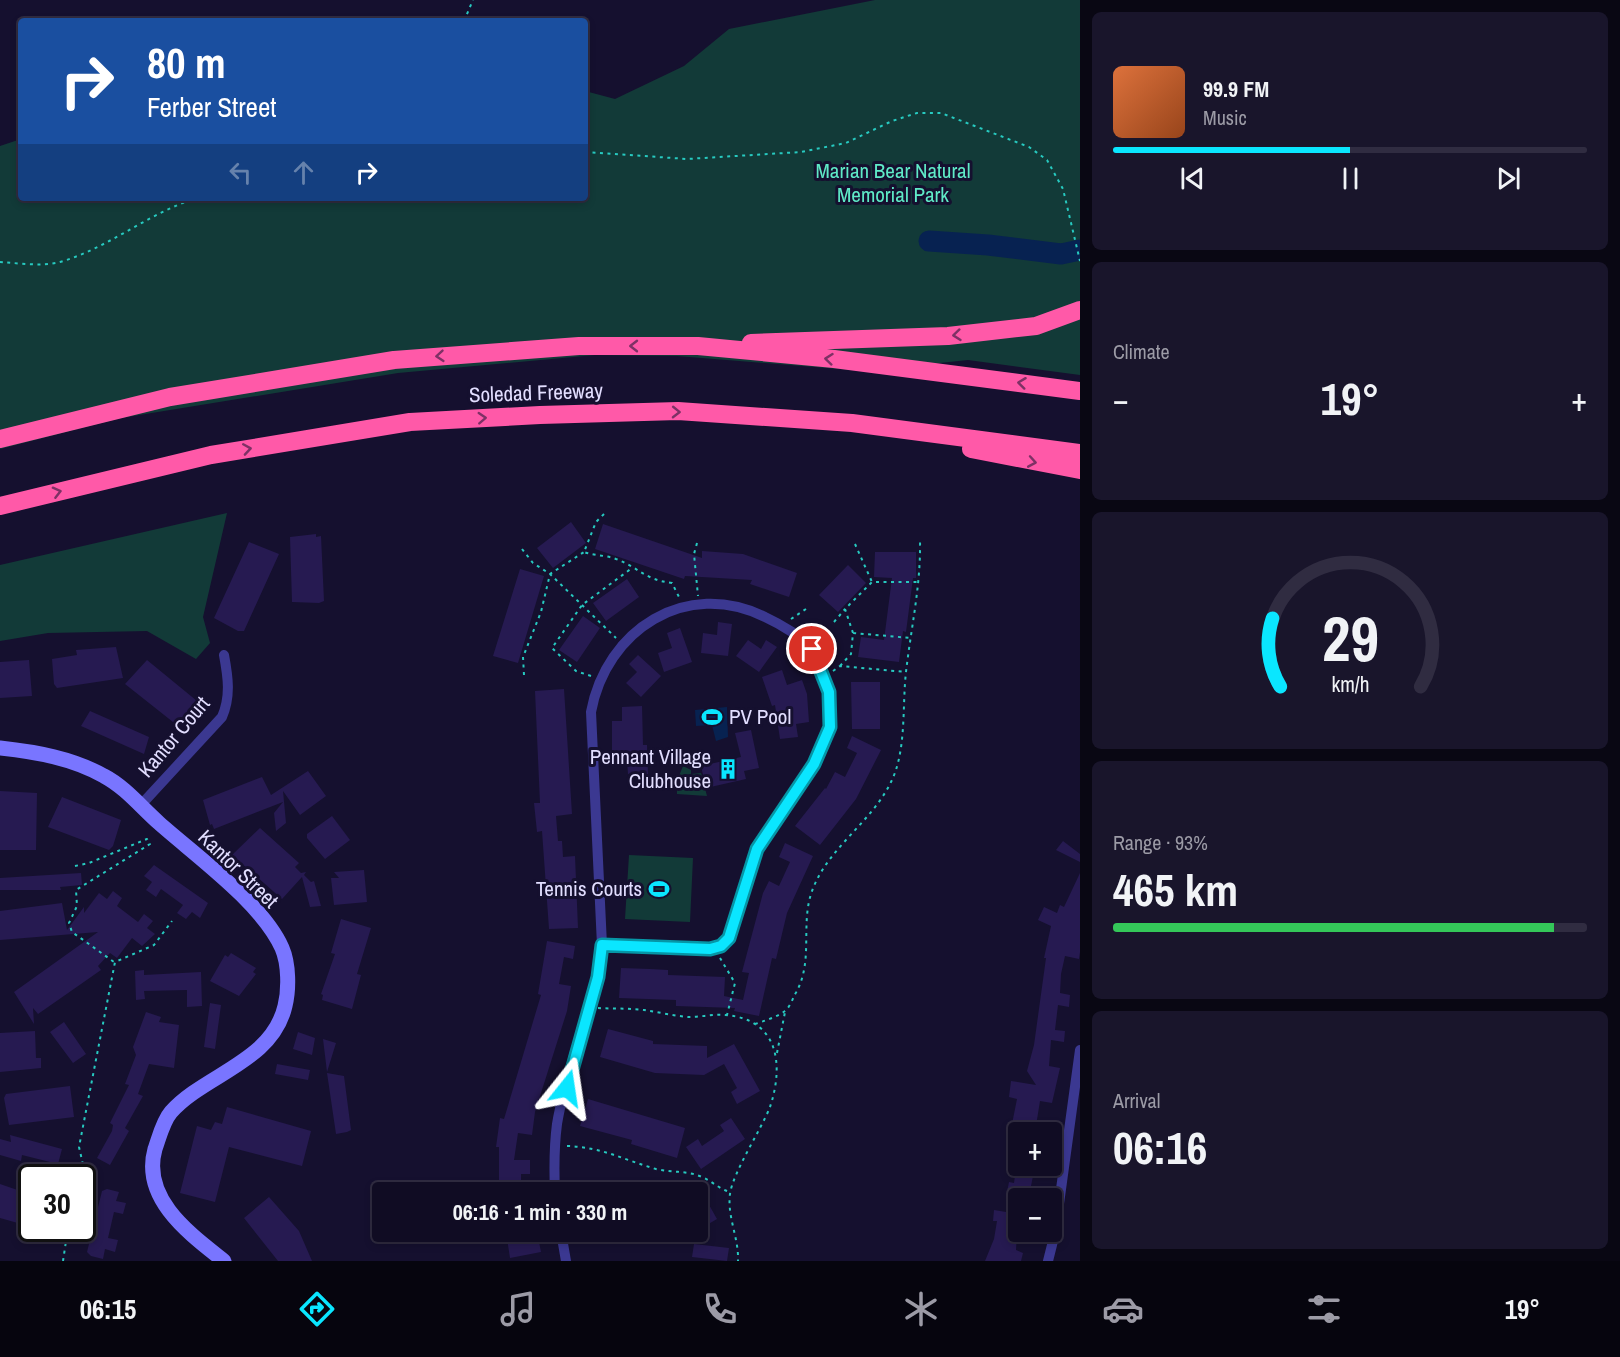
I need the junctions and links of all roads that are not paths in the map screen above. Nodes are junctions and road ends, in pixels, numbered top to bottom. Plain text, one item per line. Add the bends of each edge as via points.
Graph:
1 (1080, 310) edge
2 (698, 346) junction
3 (1080, 391) edge
4 (852, 423) junction
5 (0, 439) edge
6 (1080, 453) edge
7 (1080, 470) edge
8 (0, 506) edge
9 (224, 655) dead end
10 (0, 748) edge
11 (140, 806) junction
12 (602, 945) junction
13 (1080, 1050) edge
14 (555, 1182) edge
15 (563, 1242) edge
16 (224, 1261) edge
17 (566, 1261) edge
18 (1048, 1261) edge

1 -> 2 highway via 1036,326 948,336
3 -> 2 highway, Soledad Freeway via 834,359
2 -> 5 highway, Soledad Freeway via 579,345 394,360 170,397
4 - 6 highway, Soledad Freeway
4 -> 7 highway
8 -> 4 highway, Soledad Freeway via 211,455 410,422 678,411
9 - 11 street, Kantor Court via 229,680 222,717
10 - 11 street, Kantor Street via 38,752 82,766 120,786
11 - 16 street, Kantor Street via 257,910 283,949 288,981 278,1025 252,1054 171,1112 153,1159 154,1179 166,1210
12 - 12 street via 591,712 600,678 622,644 638,628 682,607 718,604 751,610 781,625 812,649 829,692 830,727 814,764 757,849 729,938 714,948
12 - 14 street via 598,977 558,1121
13 - 18 street
15 - 17 street

